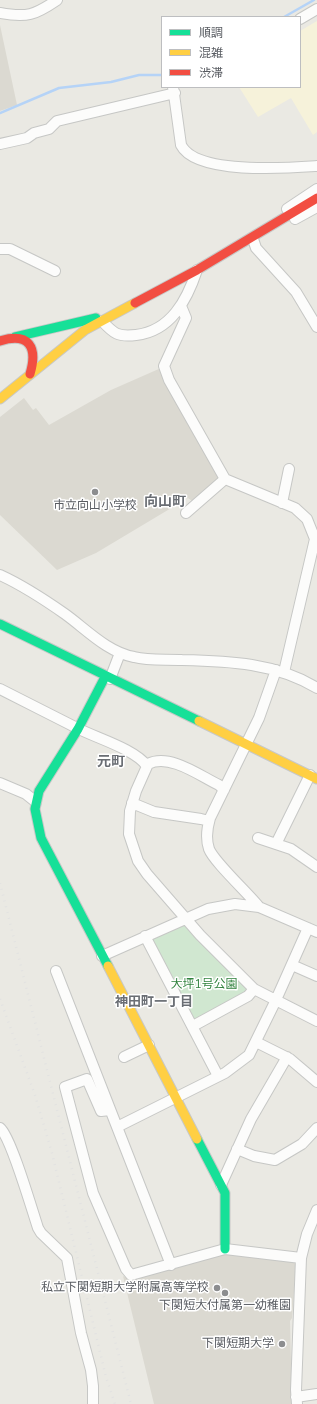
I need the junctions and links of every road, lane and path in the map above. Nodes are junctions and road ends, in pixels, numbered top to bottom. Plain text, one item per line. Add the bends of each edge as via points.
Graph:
1 (57, 0) edge
2 (317, 9) edge
3 (0, 13) edge
4 (301, 18) edge
5 (174, 90) edge
6 (34, 133) junction
7 (0, 137) edge
8 (0, 144) edge
9 (317, 166) edge
10 (317, 189) edge
11 (317, 198) edge
12 (317, 207) edge
13 (253, 240) junction
14 (0, 249) edge
15 (223, 253) junction
16 (197, 270) junction
17 (55, 271) dead end
18 (181, 306) junction
19 (116, 313) junction
20 (102, 321) junction
21 (317, 327) edge
22 (15, 337) junction
23 (1, 338) edge
24 (30, 374) junction
25 (0, 398) edge
26 (289, 469) dead end
27 (225, 479) junction
28 (282, 503) junction
29 (186, 513) dead end
30 (316, 543) edge
31 (0, 574) edge
32 (0, 624) edge
33 (120, 653) junction
34 (280, 671) junction
35 (108, 678) junction
36 (317, 688) edge
37 (0, 689) edge
38 (78, 729) junction
39 (247, 744) junction
40 (147, 766) junction
41 (315, 776) edge
42 (0, 783) edge
43 (224, 790) junction
44 (36, 802) junction
45 (132, 803) junction
46 (209, 821) junction
47 (258, 838) dead end
48 (276, 844) junction
49 (317, 867) edge
50 (259, 907) junction
51 (187, 918) junction
52 (312, 930) edge
53 (145, 936) junction
54 (102, 956) junction
55 (292, 965) junction
56 (56, 971) dead end
57 (317, 976) edge
58 (254, 990) junction
59 (276, 1002) junction
60 (317, 1022) edge
61 (193, 1026) junction
62 (256, 1042) junction
63 (149, 1045) junction
64 (124, 1057) dead end
65 (287, 1057) junction
66 (218, 1076) junction
67 (317, 1082) edge
68 (176, 1097) junction
69 (110, 1110) junction
70 (117, 1127) junction
71 (0, 1128) edge
72 (317, 1128) edge
73 (237, 1149) junction
74 (221, 1186) junction
75 (317, 1210) edge
76 (225, 1249) junction
77 (301, 1258) junction
78 (171, 1265) junction
79 (317, 1394) edge
80 (297, 1401) edge
81 (93, 1404) edge

1 - 3 street via 39,12 18,17
2 - 4 street
5 - 6 street via 57,121 49,129
5 - 9 street via 181,145 190,156 238,168
6 - 7 street via 23,132
6 - 8 street via 27,138
10 - 15 street
11 - 15 street
12 - 13 street
13 - 15 street
13 - 21 street via 256,248 296,292
14 - 17 street via 10,249
15 - 16 street
16 - 18 street
16 - 19 street
18 - 20 street via 166,324 144,334 120,336 112,332
18 - 27 street via 186,318 164,366 165,372
19 - 20 street
19 - 22 street
20 - 24 street via 85,330
22 - 23 street
22 - 24 street via 25,341 32,351 34,364
24 - 25 street
26 - 28 street
27 - 28 street
27 - 29 street
28 - 30 street via 295,508 307,519
30 - 34 street
31 - 33 street via 63,613
32 - 35 street
33 - 34 street via 138,658 219,661
33 - 35 street
34 - 36 street
34 - 39 street
35 - 38 street
35 - 39 street
37 - 38 street
38 - 40 street via 144,760
38 - 44 street via 43,784
39 - 41 street
39 - 43 street
40 - 43 street via 158,762 176,764
40 - 45 street
41 - 48 street
42 - 44 street via 26,794
43 - 46 street
44 - 54 street via 35,818 41,838
45 - 46 street via 154,812
45 - 51 street via 130,834 136,858
46 - 50 street via 207,840 211,853
47 - 48 street
48 - 49 street via 291,849
50 - 51 street via 234,904 218,906
50 - 52 street
51 - 53 street
51 - 58 street via 200,935
52 - 55 street
53 - 54 street
53 - 61 street
54 - 63 street
55 - 57 street
55 - 59 street
56 - 69 street
58 - 59 street
58 - 61 street via 248,996
59 - 60 street
59 - 62 street
61 - 66 street
62 - 65 street
62 - 66 street via 249,1055
63 - 64 street
63 - 68 street
65 - 67 street
65 - 73 street via 251,1119
66 - 68 street
68 - 70 street
68 - 74 street
69 - 70 street
69 - 78 street via 101,1111 87,1079 65,1087 93,1193 126,1269 131,1275
70 - 78 street
71 - 81 street via 6,1136 38,1228 67,1258 81,1333 91,1370
72 - 73 street via 302,1144 275,1160
73 - 74 street
74 - 76 street via 225,1193
75 - 77 street via 306,1234
76 - 77 street
76 - 78 street
77 - 80 street
79 - 80 street

